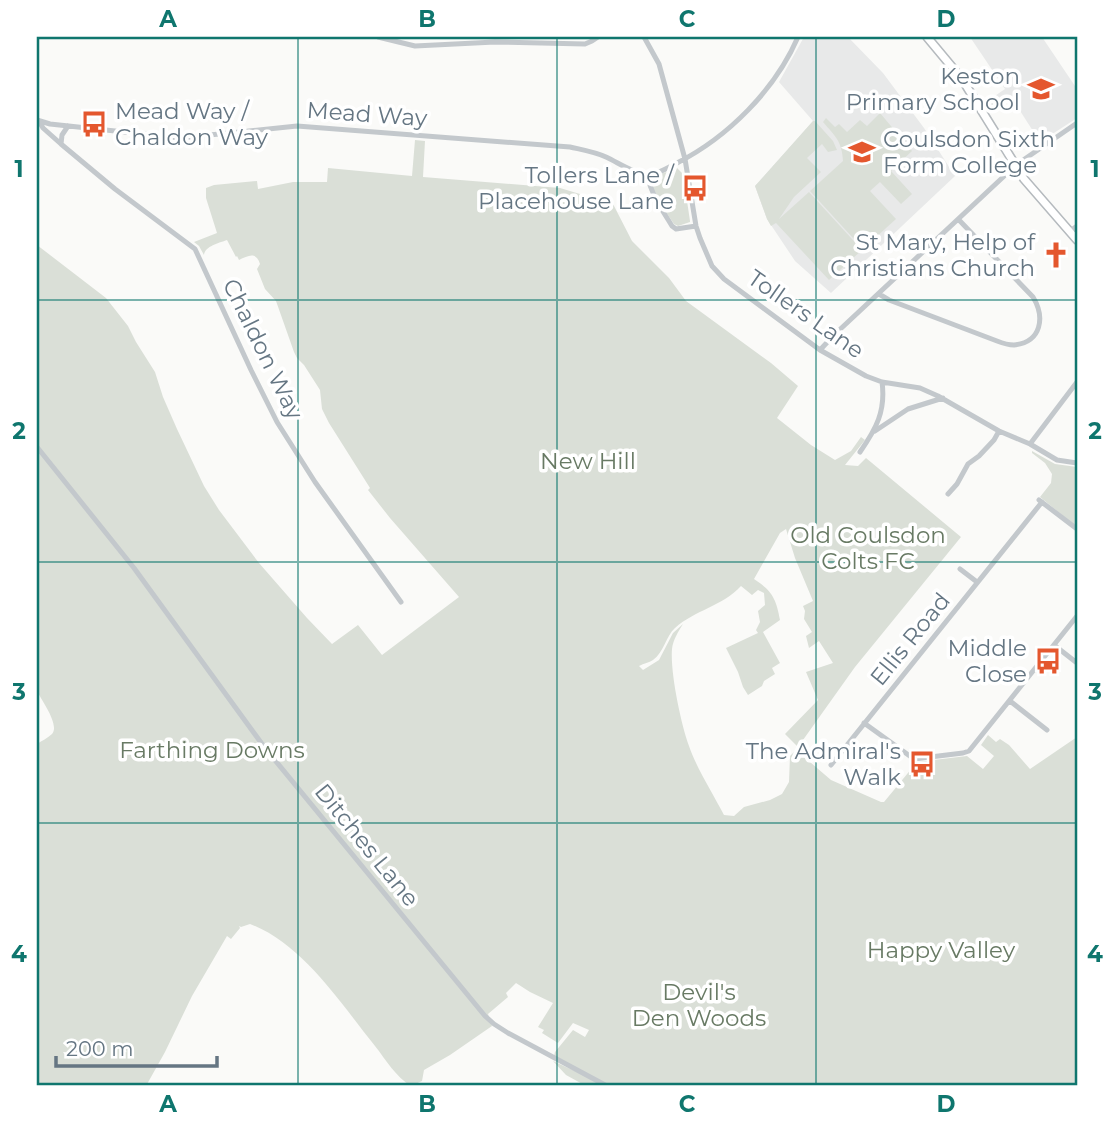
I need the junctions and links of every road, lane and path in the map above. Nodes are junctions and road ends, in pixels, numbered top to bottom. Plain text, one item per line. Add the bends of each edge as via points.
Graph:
1 (378, 37) edge
2 (598, 37) edge
3 (644, 37) edge
4 (798, 37) edge
5 (927, 37) edge
6 (38, 120) edge
7 (1077, 123) edge
8 (68, 126) junction
9 (61, 144) junction
10 (685, 159) junction
11 (1016, 165) junction
12 (647, 174) junction
13 (959, 220) junction
14 (696, 226) junction
15 (1074, 228) edge
16 (1077, 240) edge
17 (878, 294) junction
18 (820, 350) junction
19 (882, 382) junction
20 (1077, 382) edge
21 (943, 398) junction
22 (875, 431) junction
23 (999, 431) junction
24 (1030, 444) junction
25 (37, 447) edge
26 (860, 452) dead end
27 (1077, 463) edge
28 (948, 494) dead end
29 (1077, 529) edge
30 (960, 569) dead end
31 (977, 582) junction
32 (401, 602) dead end
33 (1077, 616) edge
34 (1054, 645) junction
35 (1077, 663) edge
36 (1010, 701) junction
37 (864, 723) junction
38 (1047, 730) dead end
39 (831, 765) dead end
40 (607, 1086) edge

1 - 2 street via 415,46 585,44
3 - 10 street, Tollers Lane via 659,64
4 - 10 street via 778,75 744,113 713,142
5 - 11 main road via 962,79
6 - 8 street, Mead Way
6 - 9 street, Chaldon Way
7 - 11 street
8 - 9 street
8 - 12 street, Mead Way via 180,138 297,126 570,147
9 - 32 street, Chaldon Way via 195,249 276,422
10 - 12 street
10 - 14 street, Tollers Lane
11 - 13 street
11 - 15 main road via 1035,192
12 - 14 street via 655,200 672,226
13 - 17 street
13 - 17 street via 1033,297 1041,321 1036,333 1026,342 1012,345
14 - 18 street, Tollers Lane via 712,266 724,279
15 - 16 main road
17 - 18 street
18 - 19 street, Tollers Lane
19 - 21 street, Tollers Lane via 920,388
19 - 22 street via 883,405
20 - 24 street
21 - 22 street via 908,409
21 - 23 street, Tollers Lane
22 - 26 street
23 - 24 street, Tollers Lane
23 - 28 street
24 - 27 street, Tollers Lane via 1057,460
25 - 40 street, Ditches Lane via 134,568 265,748 485,1016
29 - 31 street, Ellis Road via 1040,501
30 - 31 street
31 - 37 street, Ellis Road
33 - 34 street
34 - 35 street
34 - 36 street
36 - 37 street via 963,753 914,759
36 - 38 street
37 - 39 street, Ellis Road

